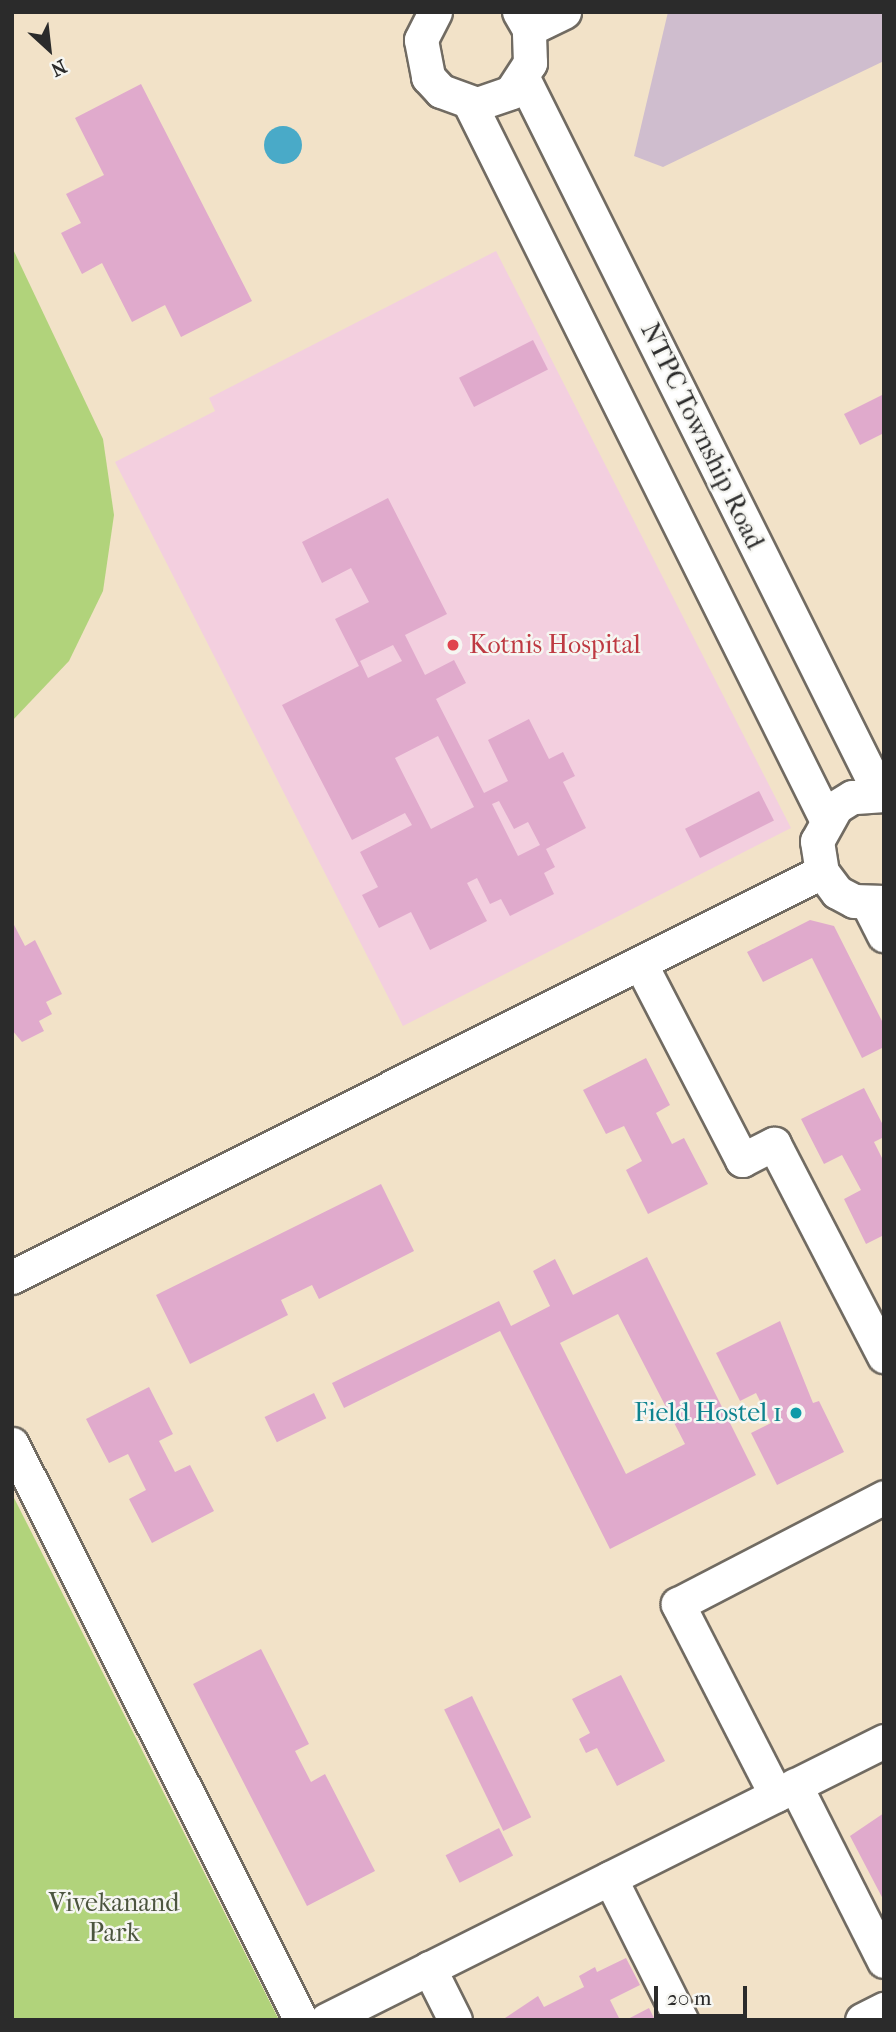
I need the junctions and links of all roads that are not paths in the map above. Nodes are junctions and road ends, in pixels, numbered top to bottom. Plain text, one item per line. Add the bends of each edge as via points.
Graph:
1 (564, 12) edge
2 (429, 15) edge
3 (524, 21) edge
4 (523, 78) junction
5 (469, 103) junction
6 (882, 794) edge
7 (826, 819) junction
8 (822, 872) junction
9 (876, 903) edge
10 (884, 935) edge
11 (640, 963) junction
12 (12, 1277) edge
13 (884, 1356) edge
14 (12, 1444) edge
15 (884, 1497) edge
16 (884, 1741) edge
17 (785, 1790) junction
18 (610, 1878) junction
19 (884, 1961) edge
20 (429, 1968) junction
21 (884, 2009) edge
22 (301, 2020) edge
23 (326, 2020) edge
24 (455, 2020) edge
25 (681, 2020) edge
26 (862, 2020) edge

1 - 3 street
2 - 5 street via 421,40 428,77 441,91
3 - 4 street via 533,46
4 - 5 street via 496,100
4 - 6 street, NTPC Township Road
5 - 7 street
6 - 7 street, NTPC Township Road via 852,797
7 - 8 street via 817,841
8 - 9 street via 837,892
8 - 11 street
9 - 10 street
11 - 12 street
11 - 13 street via 742,1160 774,1144
14 - 22 street
15 - 17 street via 678,1604
16 - 17 street
17 - 18 street
17 - 19 street
18 - 20 street
18 - 25 street
20 - 23 street
20 - 24 street
21 - 26 street

